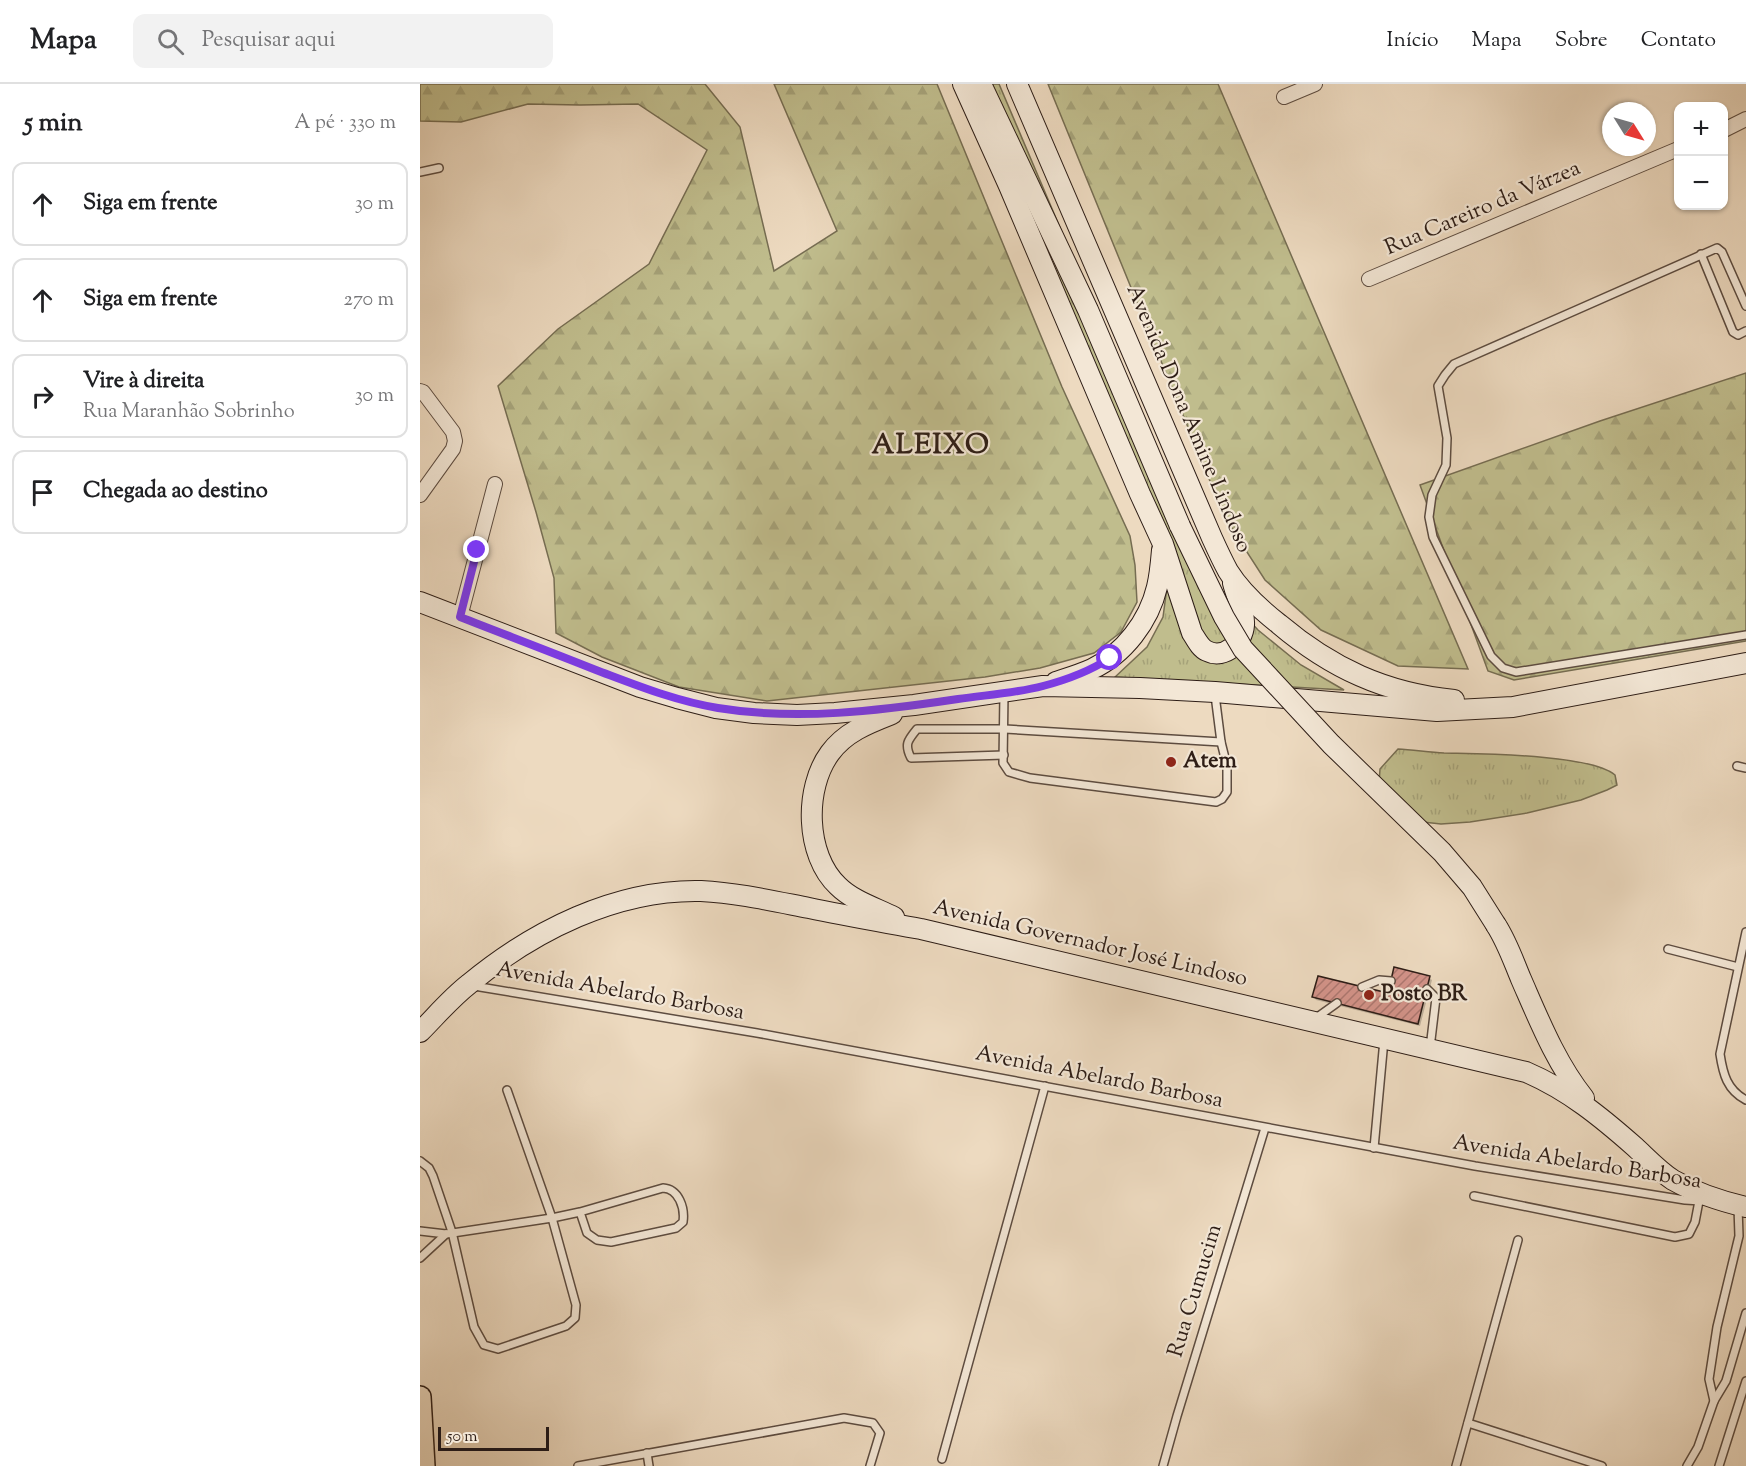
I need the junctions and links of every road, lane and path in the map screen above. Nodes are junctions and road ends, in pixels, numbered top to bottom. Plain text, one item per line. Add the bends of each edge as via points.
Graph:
1 (963, 84) edge
2 (981, 84) edge
3 (1017, 84) edge
4 (1315, 84) edge
5 (1284, 97) dead end
6 (1746, 119) edge
7 (1728, 128) edge
8 (1674, 151) edge
9 (439, 168) dead end
10 (420, 172) edge
11 (1701, 254) junction
12 (1369, 279) dead end
13 (1746, 306) edge
14 (1746, 332) edge
15 (420, 391) edge
16 (495, 483) dead end
17 (420, 495) edge
18 (1163, 544) junction
19 (1229, 572) junction
20 (420, 602) edge
21 (460, 617) junction
22 (1746, 635) edge
23 (1746, 663) edge
24 (1043, 686) junction
25 (1004, 692) junction
26 (1215, 692) junction
27 (914, 705) junction
28 (1513, 707) junction
29 (1005, 729) junction
30 (1221, 742) junction
31 (1004, 755) junction
32 (1737, 766) dead end
33 (1746, 768) edge
34 (921, 929) junction
35 (1746, 932) edge
36 (1668, 949) dead end
37 (1738, 967) junction
38 (1391, 981) dead end
39 (468, 985) junction
40 (1362, 987) dead end
41 (1426, 989) dead end
42 (1337, 1004) dead end
43 (1311, 1021) junction
44 (420, 1032) edge
45 (1384, 1039) junction
46 (1430, 1049) junction
47 (1045, 1086) junction
48 (507, 1090) dead end
49 (1746, 1100) edge
50 (1594, 1112) junction
51 (1265, 1128) junction
52 (1374, 1148) junction
53 (420, 1161) edge
54 (1474, 1196) dead end
55 (1699, 1201) junction
56 (1736, 1205) edge
57 (580, 1212) junction
58 (552, 1218) junction
59 (420, 1231) edge
60 (449, 1233) junction
61 (1742, 1237) edge
62 (1518, 1240) dead end
63 (420, 1258) edge
64 (1746, 1313) edge
65 (1746, 1381) edge
66 (420, 1397) edge
67 (1714, 1401) junction
68 (1468, 1423) junction
69 (647, 1453) junction
70 (942, 1460) dead end
71 (424, 1466) edge
72 (578, 1466) edge
73 (649, 1466) edge
74 (870, 1466) edge
75 (1163, 1466) edge
76 (1456, 1466) edge
77 (1602, 1466) edge
78 (1687, 1466) edge
79 (1719, 1466) edge

1 - 18 main road
2 - 50 main road, bridge via 1088,310 1180,526 1243,649 1472,887 1507,943 1543,1030 1568,1076
3 - 19 main road, Avenida Dona Amine Lindoso
4 - 5 street
6 - 7 street
8 - 12 street, Rua Careiro da Várzea
9 - 10 lane
11 - 13 lane via 1717,248 1722,252
11 - 14 lane via 1733,332
11 - 22 lane via 1454,364 1438,386 1447,438 1446,465 1432,495 1429,518 1433,537 1491,656 1503,668 1516,672
15 - 17 street via 453,432 455,441
16 - 21 street
18 - 19 main road via 1192,633 1207,651 1228,651 1243,634 1245,622
18 - 24 main road via 1157,589 1145,617 1125,645 1092,669
19 - 28 main road, Avenida Dona Amine Lindoso via 1257,606 1300,642 1371,682 1435,698
20 - 21 main road
21 - 27 main road via 640,687 716,708 796,715
23 - 28 main road
24 - 25 main road
24 - 26 main road
25 - 27 main road
25 - 29 lane
26 - 28 main road via 1437,711
26 - 30 lane
27 - 34 main road via 863,725 830,753 814,792 811,823 821,863 838,886 867,905
29 - 30 lane
29 - 31 lane
29 - 31 lane via 917,729 908,740 907,750 911,758
30 - 31 lane via 1227,765 1227,792 1216,802 1030,778 1009,772 1003,763
32 - 33 lane
34 - 39 main road, Avenida Governador José Lindoso via 740,894 675,892 626,901 573,918 512,953
34 - 43 main road, Avenida Governador José Lindoso
35 - 37 lane
36 - 37 lane
37 - 49 lane via 1720,1054 1728,1086
38 - 40 lane via 1378,980
39 - 44 main road, Avenida Governador José Lindoso
39 - 47 lane, Avenida Abelardo Barbosa
41 - 46 lane via 1436,998
42 - 43 lane
43 - 45 main road, Avenida Governador José Lindoso
45 - 46 main road, Avenida Governador José Lindoso
45 - 52 lane
46 - 50 main road, Avenida Governador José Lindoso via 1526,1072
47 - 51 lane, Avenida Abelardo Barbosa
47 - 70 lane
48 - 58 lane
50 - 56 main road, Avenida Governador José Lindoso via 1671,1178
51 - 52 lane, Avenida Abelardo Barbosa
51 - 75 lane, Rua Cumucim
52 - 55 lane, Avenida Abelardo Barbosa
53 - 60 lane via 429,1168
54 - 55 lane via 1675,1237 1689,1234
55 - 56 lane, Avenida Abelardo Barbosa
56 - 61 lane
57 - 57 lane via 587,1233 597,1240 611,1242 676,1228 684,1222 677,1194 663,1188
57 - 58 lane
58 - 60 lane
58 - 60 lane via 576,1305 574,1318 566,1326 498,1349 484,1345 474,1327
59 - 60 lane
60 - 63 lane
61 - 67 lane via 1717,1328 1709,1379
62 - 68 lane
64 - 67 lane via 1726,1380
65 - 79 lane
66 - 71 main road
67 - 78 lane
68 - 76 lane
68 - 77 lane
69 - 72 lane
69 - 73 lane
69 - 74 lane via 844,1418 873,1423 880,1433

